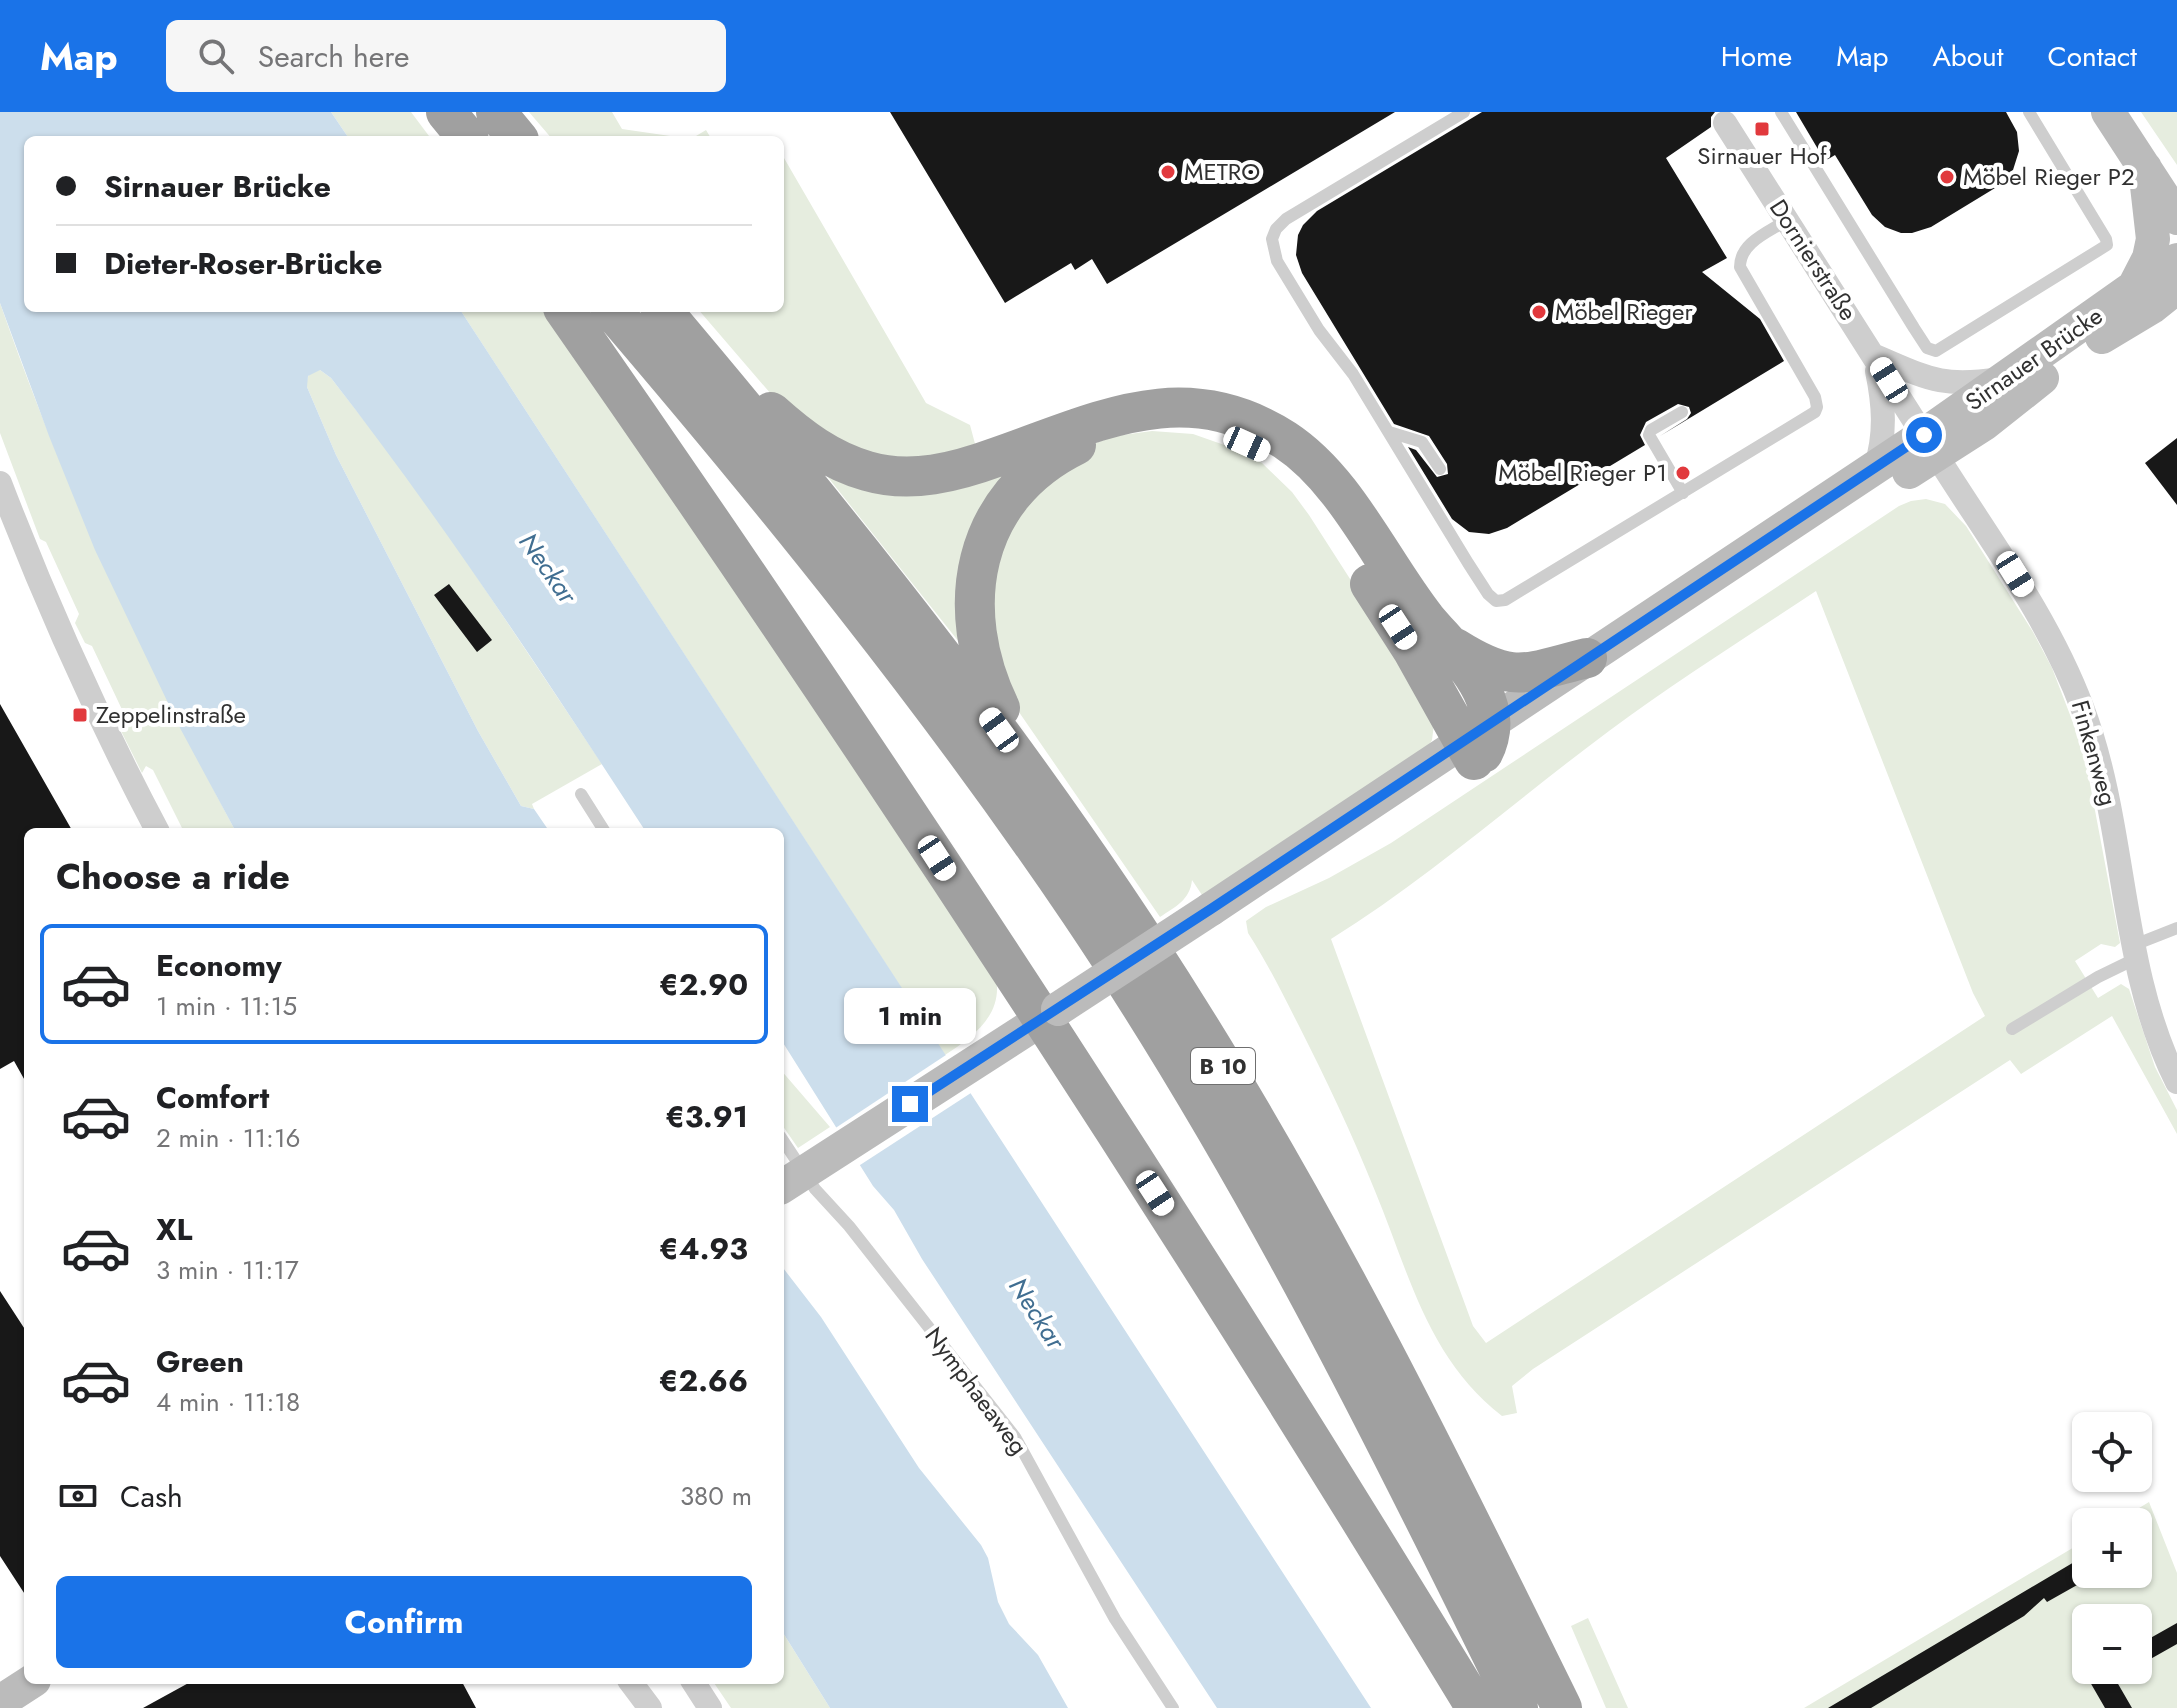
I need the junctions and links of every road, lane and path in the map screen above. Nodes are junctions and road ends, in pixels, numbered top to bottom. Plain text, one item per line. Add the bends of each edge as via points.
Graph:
1 (445, 112) edge
2 (496, 112) edge
3 (1464, 112) edge
4 (1781, 112) edge
5 (2029, 112) edge
6 (2108, 112) edge
7 (1725, 123) dead end
8 (457, 136) edge
9 (466, 136) edge
10 (516, 136) edge
11 (2145, 168) junction
12 (2177, 218) edge
13 (1787, 220) junction
14 (2177, 260) edge
15 (2160, 296) edge
16 (566, 312) edge
17 (613, 312) edge
18 (663, 312) edge
19 (698, 353) junction
20 (1875, 356) junction
21 (2005, 378) junction
22 (1682, 412) dead end
23 (1389, 432) junction
24 (1930, 445) junction
25 (1876, 466) junction
26 (1440, 469) dead end
27 (0, 483) edge
28 (1683, 493) junction
29 (1446, 642) junction
30 (1587, 658) junction
31 (1478, 744) junction
32 (1032, 775) junction
33 (581, 794) dead end
34 (156, 828) edge
35 (602, 828) edge
36 (2177, 928) edge
37 (2135, 952) junction
38 (1050, 1014) junction
39 (2012, 1029) dead end
40 (2177, 1082) edge
41 (784, 1147) edge
42 (793, 1172) edge
43 (28, 1684) edge
44 (632, 1684) edge
45 (695, 1684) edge
46 (0, 1702) edge
47 (650, 1708) edge
48 (710, 1708) edge
49 (1173, 1708) edge
50 (1476, 1708) edge
51 (1518, 1708) edge
52 (1562, 1708) edge

1 - 8 highway
1 - 9 highway
2 - 10 highway
3 - 23 lane via 1286,219 1272,239 1277,261 1312,319
4 - 5 lane via 1914,328 1927,348 1936,351 2107,245
6 - 11 main road
7 - 13 street, Dornierstraße
11 - 12 main road
11 - 15 main road via 2153,239 2149,258
13 - 20 street, Dornierstraße
13 - 28 lane via 1748,245 1740,267 1817,407
14 - 15 main road, Sirnauer Brücke
15 - 21 main road, Sirnauer Brücke
15 - 24 main road, Sirnauer Brücke via 1984,424
16 - 38 highway
17 - 51 highway, B 10 via 865,616 1082,914 1283,1246 1361,1389
18 - 19 highway, B 10
19 - 29 highway via 809,445 848,465 889,475 927,476 967,468 1129,413 1175,406 1236,416 1285,440 1324,475
19 - 32 highway, B 10 via 898,595
20 - 21 street via 1935,381 1963,384
20 - 24 street, Dornierstraße
20 - 25 street, Dornierstraße via 1884,413
21 - 24 main road, Sirnauer Brücke
22 - 28 lane via 1650,433
23 - 26 lane via 1422,442
23 - 28 lane via 1491,598 1501,601
24 - 25 main road, Sirnauer Brücke
24 - 31 main road, Sirnauer Brücke
24 - 37 street, Finkenweg via 2031,600 2073,686 2111,806
25 - 30 main road, Sirnauer Brücke
27 - 34 street via 74,662
29 - 30 highway via 1512,673
29 - 31 highway via 1482,689 1490,710
30 - 31 main road, Sirnauer Brücke
31 - 32 highway via 1302,483 1247,444 1203,429 1159,423 1090,438 1045,464 1011,496 988,537 976,581 974,630 991,689
31 - 38 main road, Sirnauer Brücke, bridge via 1338,846 1211,909
32 - 52 highway, B 10 via 1190,1011 1297,1192 1400,1382
33 - 35 lane
36 - 37 lane
37 - 39 lane
37 - 40 street, Finkenweg via 2152,1021
38 - 42 main road, Sirnauer Brücke
38 - 50 highway
41 - 42 lane, Nymphaeaweg
42 - 49 lane, Nymphaeaweg via 849,1226 1015,1437 1115,1619
43 - 46 main road
44 - 47 street
45 - 48 street

